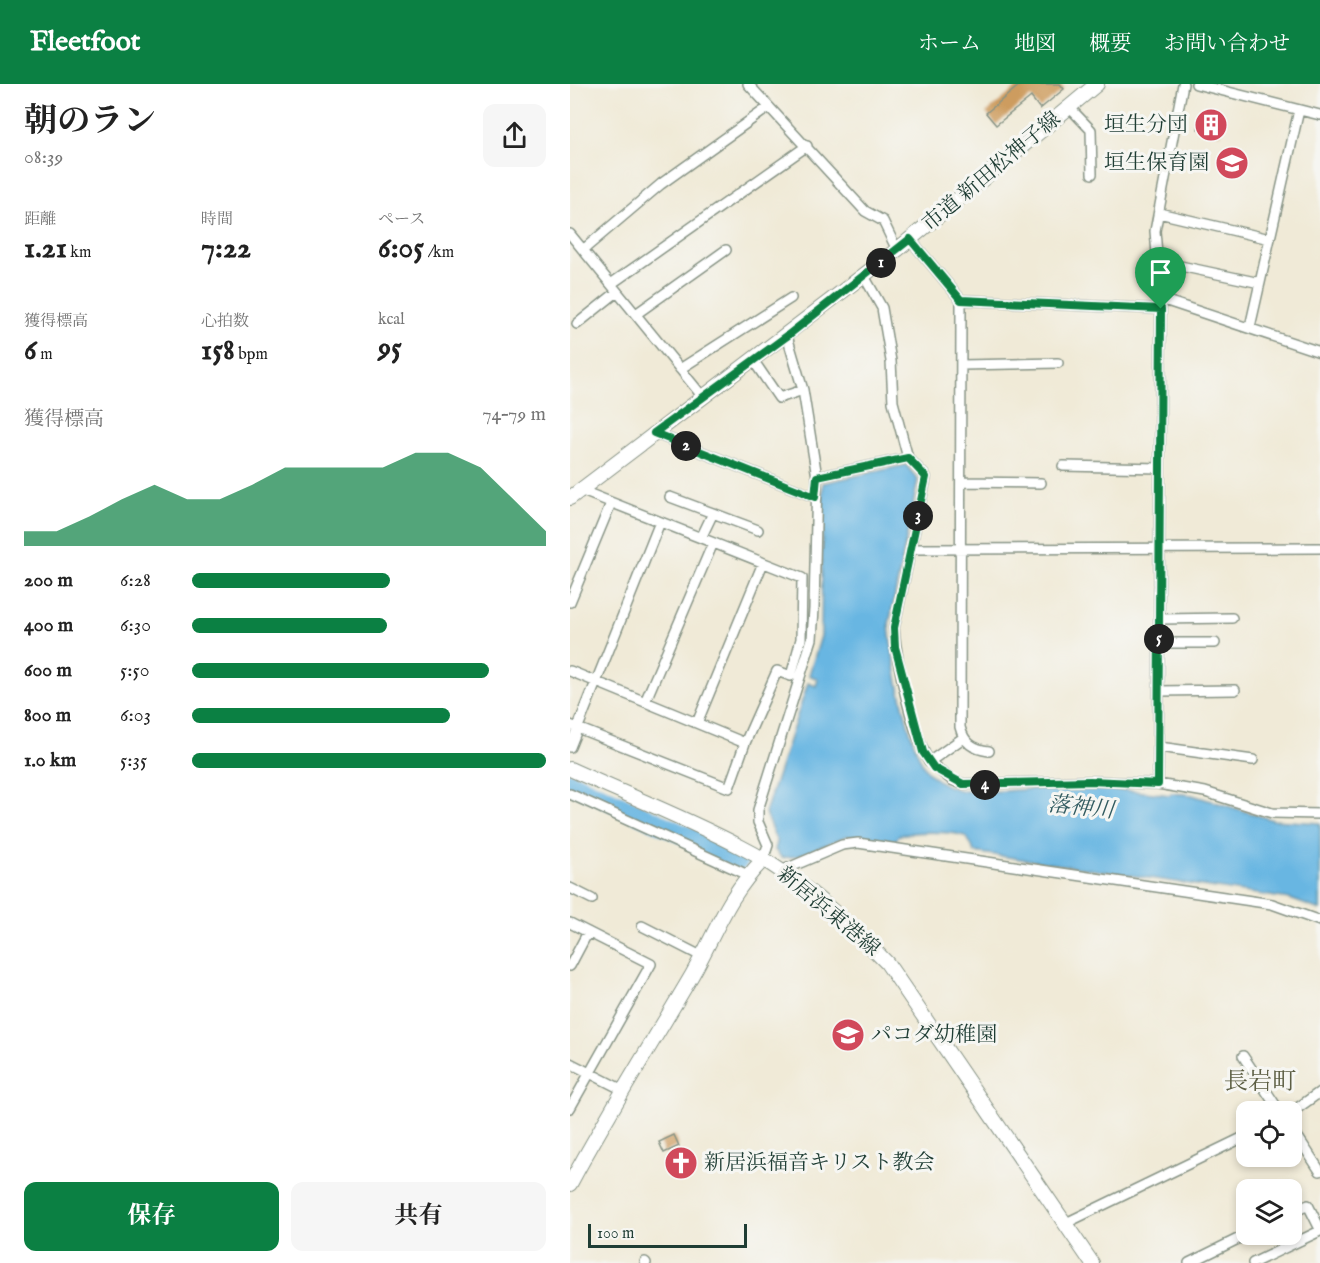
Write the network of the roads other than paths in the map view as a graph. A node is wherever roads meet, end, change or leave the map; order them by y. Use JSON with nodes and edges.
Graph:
{"nodes":[{"id":1,"x":748,"y":84,"type":"edge"},
{"id":2,"x":1097,"y":84,"type":"edge"},
{"id":3,"x":1183,"y":84,"type":"edge"},
{"id":4,"x":1196,"y":84,"type":"edge"},
{"id":5,"x":769,"y":107,"type":"junction"},
{"id":6,"x":1069,"y":107,"type":"junction"},
{"id":7,"x":1299,"y":110,"type":"junction"},
{"id":8,"x":1320,"y":115,"type":"edge"},
{"id":9,"x":807,"y":146,"type":"junction"},
{"id":10,"x":1092,"y":174,"type":"dead end"},
{"id":11,"x":1159,"y":213,"type":"junction"},
{"id":12,"x":910,"y":239,"type":"junction"},
{"id":13,"x":1270,"y":239,"type":"junction"},
{"id":14,"x":572,"y":240,"type":"edge"},
{"id":15,"x":583,"y":250,"type":"junction"},
{"id":16,"x":726,"y":250,"type":"dead end"},
{"id":17,"x":897,"y":250,"type":"junction"},
{"id":18,"x":1157,"y":261,"type":"junction"},
{"id":19,"x":864,"y":276,"type":"junction"},
{"id":20,"x":1260,"y":283,"type":"junction"},
{"id":21,"x":614,"y":288,"type":"junction"},
{"id":22,"x":791,"y":298,"type":"dead end"},
{"id":23,"x":961,"y":300,"type":"junction"},
{"id":24,"x":1161,"y":304,"type":"junction"},
{"id":25,"x":636,"y":314,"type":"junction"},
{"id":26,"x":577,"y":324,"type":"dead end"},
{"id":27,"x":1250,"y":327,"type":"junction"},
{"id":28,"x":787,"y":336,"type":"junction"},
{"id":29,"x":1320,"y":352,"type":"edge"},
{"id":30,"x":753,"y":360,"type":"junction"},
{"id":31,"x":1058,"y":363,"type":"dead end"},
{"id":32,"x":962,"y":365,"type":"junction"},
{"id":33,"x":680,"y":369,"type":"junction"},
{"id":34,"x":803,"y":390,"type":"junction"},
{"id":35,"x":703,"y":397,"type":"junction"},
{"id":36,"x":654,"y":433,"type":"junction"},
{"id":37,"x":908,"y":458,"type":"junction"},
{"id":38,"x":1063,"y":466,"type":"dead end"},
{"id":39,"x":1160,"y":468,"type":"junction"},
{"id":40,"x":817,"y":477,"type":"junction"},
{"id":41,"x":962,"y":482,"type":"junction"},
{"id":42,"x":1041,"y":483,"type":"dead end"},
{"id":43,"x":575,"y":494,"type":"edge"},
{"id":44,"x":670,"y":497,"type":"dead end"},
{"id":45,"x":815,"y":497,"type":"junction"},
{"id":46,"x":611,"y":503,"type":"junction"},
{"id":47,"x":713,"y":513,"type":"junction"},
{"id":48,"x":660,"y":522,"type":"junction"},
{"id":49,"x":758,"y":530,"type":"dead end"},
{"id":50,"x":701,"y":538,"type":"junction"},
{"id":51,"x":714,"y":543,"type":"junction"},
{"id":52,"x":962,"y":547,"type":"junction"},
{"id":53,"x":1159,"y":548,"type":"junction"},
{"id":54,"x":1320,"y":548,"type":"edge"},
{"id":55,"x":911,"y":549,"type":"junction"},
{"id":56,"x":763,"y":563,"type":"junction"},
{"id":57,"x":570,"y":602,"type":"edge"},
{"id":58,"x":1232,"y":618,"type":"dead end"},
{"id":59,"x":1159,"y":619,"type":"junction"},
{"id":60,"x":1159,"y":643,"type":"junction"},
{"id":61,"x":1215,"y":643,"type":"dead end"},
{"id":62,"x":570,"y":670,"type":"edge"},
{"id":63,"x":596,"y":681,"type":"junction"},
{"id":64,"x":1235,"y":690,"type":"dead end"},
{"id":65,"x":1159,"y":691,"type":"junction"},
{"id":66,"x":645,"y":702,"type":"junction"},
{"id":67,"x":697,"y":723,"type":"junction"},
{"id":68,"x":574,"y":726,"type":"edge"},
{"id":69,"x":963,"y":738,"type":"junction"},
{"id":70,"x":745,"y":743,"type":"junction"},
{"id":71,"x":570,"y":747,"type":"edge"},
{"id":72,"x":1159,"y":747,"type":"junction"},
{"id":73,"x":989,"y":751,"type":"dead end"},
{"id":74,"x":1253,"y":760,"type":"dead end"},
{"id":75,"x":929,"y":762,"type":"junction"},
{"id":76,"x":570,"y":769,"type":"edge"},
{"id":77,"x":1158,"y":784,"type":"junction"},
{"id":78,"x":570,"y":794,"type":"edge"},
{"id":79,"x":1320,"y":814,"type":"edge"},
{"id":80,"x":763,"y":860,"type":"junction"},
{"id":81,"x":781,"y":871,"type":"junction"},
{"id":82,"x":748,"y":875,"type":"junction"},
{"id":83,"x":570,"y":888,"type":"edge"},
{"id":84,"x":592,"y":899,"type":"dead end"},
{"id":85,"x":1320,"y":921,"type":"edge"},
{"id":86,"x":570,"y":923,"type":"edge"},
{"id":87,"x":642,"y":926,"type":"dead end"},
{"id":88,"x":588,"y":932,"type":"junction"},
{"id":89,"x":701,"y":956,"type":"junction"},
{"id":90,"x":570,"y":966,"type":"edge"},
{"id":91,"x":1243,"y":1056,"type":"dead end"},
{"id":92,"x":570,"y":1064,"type":"edge"},
{"id":93,"x":590,"y":1073,"type":"junction"},
{"id":94,"x":623,"y":1090,"type":"junction"},
{"id":95,"x":1320,"y":1092,"type":"edge"},
{"id":96,"x":1273,"y":1101,"type":"edge"},
{"id":97,"x":1302,"y":1105,"type":"edge"},
{"id":98,"x":570,"y":1108,"type":"edge"},
{"id":99,"x":1236,"y":1141,"type":"edge"},
{"id":100,"x":1302,"y":1143,"type":"edge"},
{"id":101,"x":1320,"y":1171,"type":"edge"},
{"id":102,"x":571,"y":1179,"type":"edge"},
{"id":103,"x":1302,"y":1208,"type":"edge"},
{"id":104,"x":1065,"y":1224,"type":"junction"},
{"id":105,"x":1320,"y":1230,"type":"edge"},
{"id":106,"x":1236,"y":1240,"type":"edge"},
{"id":107,"x":1092,"y":1263,"type":"edge"},
{"id":108,"x":1189,"y":1263,"type":"edge"},
{"id":109,"x":1252,"y":1263,"type":"edge"}],
"edges":[{"from":1,"to":5,"type":"street"},
{"from":2,"to":6,"type":"street","name":"市道 新田松神子線"},
{"from":3,"to":11,"type":"street"},
{"from":4,"to":7,"type":"street"},
{"from":5,"to":9,"type":"street"},
{"from":5,"to":15,"type":"street"},
{"from":6,"to":10,"type":"street"},
{"from":6,"to":12,"type":"street","name":"市道 新田松神子線"},
{"from":7,"to":8,"type":"street"},
{"from":7,"to":13,"type":"street"},
{"from":9,"to":17,"type":"street"},
{"from":9,"to":21,"type":"street"},
{"from":11,"to":13,"type":"street"},
{"from":11,"to":18,"type":"street"},
{"from":12,"to":17,"type":"street","name":"市道 新田松神子線"},
{"from":12,"to":23,"type":"street"},
{"from":13,"to":20,"type":"street"},
{"from":14,"to":15,"type":"street"},
{"from":15,"to":21,"type":"street"},
{"from":16,"to":25,"type":"street"},
{"from":17,"to":19,"type":"street","name":"市道 新田松神子線"},
{"from":18,"to":20,"type":"street"},
{"from":18,"to":24,"type":"street"},
{"from":19,"to":28,"type":"street","name":"市道 新田松神子線"},
{"from":19,"to":37,"type":"street"},
{"from":20,"to":27,"type":"street"},
{"from":21,"to":25,"type":"street"},
{"from":21,"to":26,"type":"street"},
{"from":22,"to":33,"type":"street"},
{"from":23,"to":24,"type":"street"},
{"from":23,"to":32,"type":"street"},
{"from":24,"to":27,"type":"street"},
{"from":24,"to":39,"type":"street"},
{"from":25,"to":33,"type":"street"},
{"from":27,"to":29,"type":"street"},
{"from":28,"to":30,"type":"street","name":"市道 新田松神子線"},
{"from":28,"to":34,"type":"street"},
{"from":30,"to":34,"type":"street"},
{"from":30,"to":35,"type":"street","name":"市道 新田松神子線"},
{"from":31,"to":32,"type":"street"},
{"from":32,"to":41,"type":"street"},
{"from":33,"to":35,"type":"street"},
{"from":34,"to":40,"type":"street"},
{"from":35,"to":36,"type":"street","name":"市道 新田松神子線"},
{"from":36,"to":43,"type":"street","name":"市道 新田松神子線"},
{"from":36,"to":45,"type":"street"},
{"from":37,"to":40,"type":"street"},
{"from":37,"to":55,"type":"street"},
{"from":38,"to":39,"type":"street"},
{"from":39,"to":53,"type":"street"},
{"from":40,"to":45,"type":"street"},
{"from":41,"to":42,"type":"street"},
{"from":41,"to":52,"type":"street"},
{"from":43,"to":46,"type":"street"},
{"from":44,"to":47,"type":"street"},
{"from":45,"to":80,"type":"street"},
{"from":46,"to":48,"type":"street"},
{"from":46,"to":57,"type":"street"},
{"from":47,"to":49,"type":"street"},
{"from":47,"to":50,"type":"street"},
{"from":48,"to":50,"type":"street"},
{"from":48,"to":63,"type":"street"},
{"from":50,"to":51,"type":"street"},
{"from":51,"to":56,"type":"street"},
{"from":51,"to":66,"type":"street"},
{"from":52,"to":53,"type":"street"},
{"from":52,"to":55,"type":"street"},
{"from":52,"to":69,"type":"street"},
{"from":53,"to":54,"type":"street"},
{"from":53,"to":59,"type":"street"},
{"from":55,"to":75,"type":"street"},
{"from":56,"to":67,"type":"street"},
{"from":56,"to":70,"type":"street"},
{"from":58,"to":59,"type":"street"},
{"from":59,"to":60,"type":"street"},
{"from":60,"to":61,"type":"street"},
{"from":60,"to":65,"type":"street"},
{"from":62,"to":63,"type":"street"},
{"from":63,"to":66,"type":"street"},
{"from":63,"to":68,"type":"street"},
{"from":64,"to":65,"type":"street"},
{"from":65,"to":72,"type":"street"},
{"from":66,"to":67,"type":"street"},
{"from":67,"to":70,"type":"street"},
{"from":68,"to":70,"type":"street"},
{"from":68,"to":71,"type":"street"},
{"from":69,"to":73,"type":"street"},
{"from":69,"to":75,"type":"street"},
{"from":72,"to":74,"type":"street"},
{"from":72,"to":77,"type":"street"},
{"from":75,"to":77,"type":"street"},
{"from":76,"to":80,"type":"street","name":"新居浜東港線"},
{"from":77,"to":79,"type":"street"},
{"from":78,"to":82,"type":"street"},
{"from":80,"to":81,"type":"street","name":"新居浜東港線"},
{"from":80,"to":82,"type":"street"},
{"from":81,"to":85,"type":"street"},
{"from":81,"to":104,"type":"street","name":"新居浜東港線"},
{"from":82,"to":89,"type":"street"},
{"from":83,"to":84,"type":"street"},
{"from":86,"to":88,"type":"street"},
{"from":87,"to":89,"type":"street"},
{"from":88,"to":90,"type":"street"},
{"from":88,"to":93,"type":"street"},
{"from":89,"to":94,"type":"street"},
{"from":91,"to":96,"type":"street"},
{"from":92,"to":93,"type":"street"},
{"from":93,"to":94,"type":"street"},
{"from":93,"to":98,"type":"street"},
{"from":94,"to":102,"type":"street"},
{"from":95,"to":97,"type":"street"},
{"from":99,"to":104,"type":"street"},
{"from":100,"to":101,"type":"street"},
{"from":103,"to":105,"type":"street"},
{"from":104,"to":107,"type":"street","name":"新居浜東港線"},
{"from":105,"to":109,"type":"street"},
{"from":106,"to":108,"type":"street"}]}
